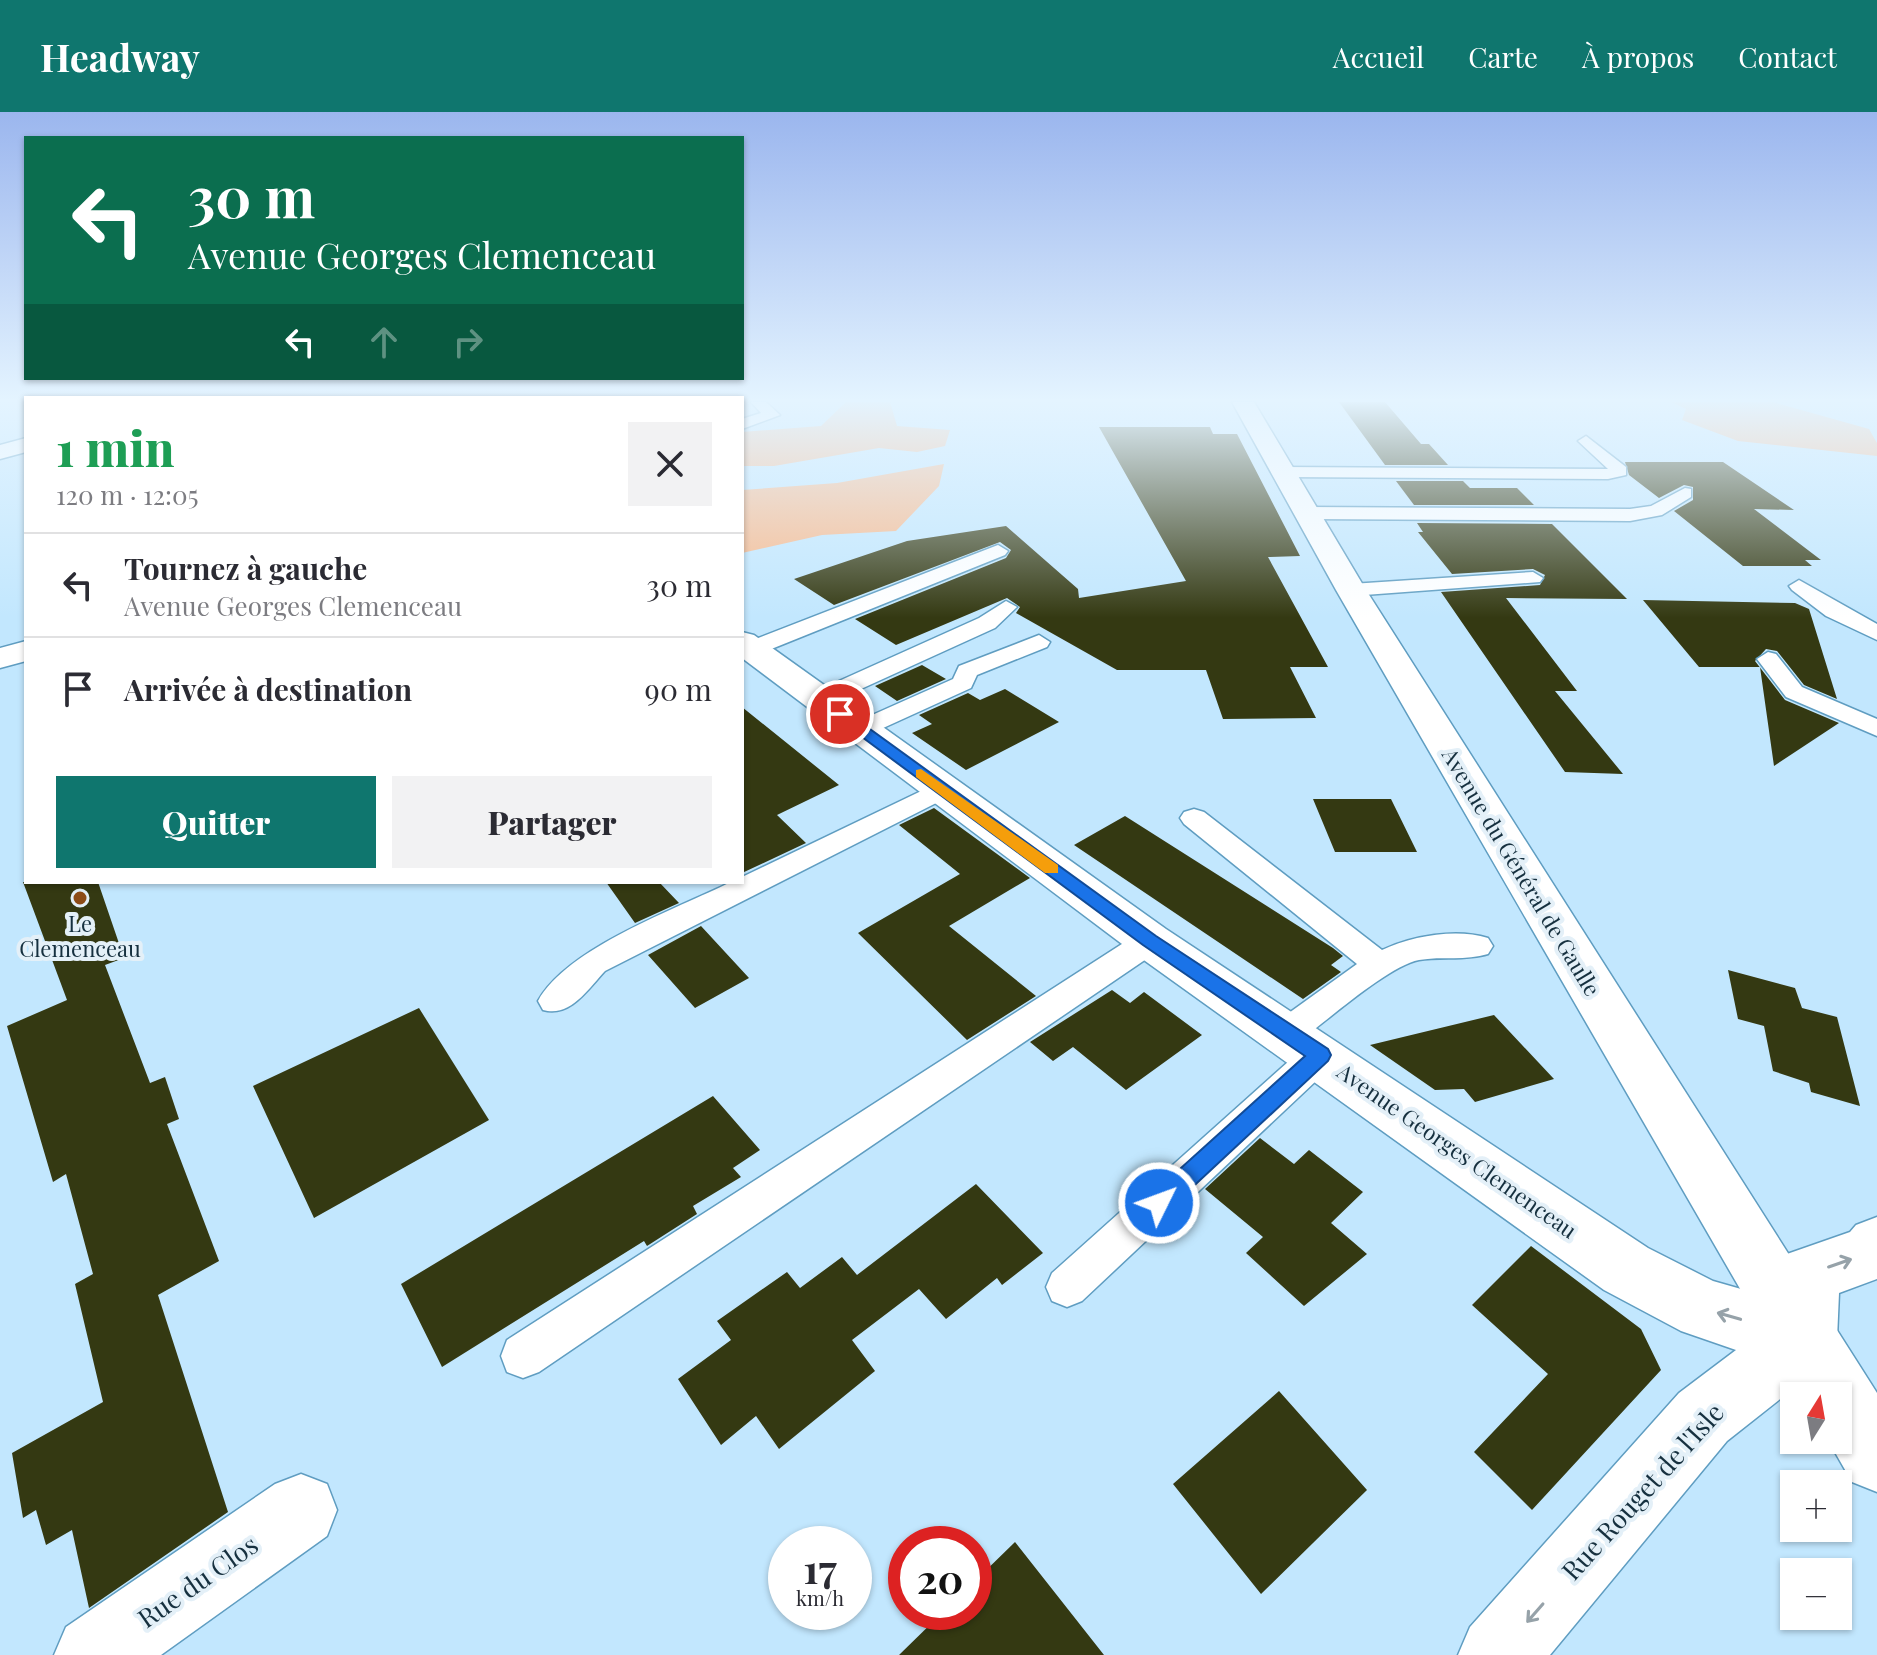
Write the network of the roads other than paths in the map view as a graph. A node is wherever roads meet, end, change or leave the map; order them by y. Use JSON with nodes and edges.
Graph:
{"nodes":[{"id":1,"x":1284,"y":474,"type":"edge"},
{"id":2,"x":1685,"y":493,"type":"dead end"},
{"id":3,"x":1306,"y":513,"type":"junction"},
{"id":4,"x":998,"y":551,"type":"dead end"},
{"id":5,"x":1533,"y":578,"type":"dead end"},
{"id":6,"x":1799,"y":586,"type":"dead end"},
{"id":7,"x":1351,"y":590,"type":"junction"},
{"id":8,"x":1006,"y":607,"type":"dead end"},
{"id":9,"x":1877,"y":633,"type":"edge"},
{"id":10,"x":1039,"y":642,"type":"dead end"},
{"id":11,"x":747,"y":646,"type":"edge"},
{"id":12,"x":24,"y":652,"type":"edge"},
{"id":13,"x":0,"y":658,"type":"edge"},
{"id":14,"x":1768,"y":659,"type":"dead end"},
{"id":15,"x":819,"y":699,"type":"junction"},
{"id":16,"x":1877,"y":728,"type":"edge"},
{"id":17,"x":861,"y":729,"type":"junction"},
{"id":18,"x":942,"y":789,"type":"junction"},
{"id":19,"x":1194,"y":818,"type":"dead end"},
{"id":20,"x":1150,"y":941,"type":"junction"},
{"id":21,"x":1477,"y":946,"type":"dead end"},
{"id":22,"x":1379,"y":965,"type":"junction"},
{"id":23,"x":555,"y":1001,"type":"dead end"},
{"id":24,"x":1304,"y":1044,"type":"junction"},
{"id":25,"x":1877,"y":1245,"type":"edge"},
{"id":26,"x":1067,"y":1287,"type":"dead end"},
{"id":27,"x":1804,"y":1339,"type":"junction"},
{"id":28,"x":523,"y":1356,"type":"dead end"},
{"id":29,"x":1877,"y":1457,"type":"edge"},
{"id":30,"x":301,"y":1510,"type":"dead end"},
{"id":31,"x":94,"y":1655,"type":"edge"},
{"id":32,"x":1498,"y":1655,"type":"edge"}],
"edges":[{"from":1,"to":3,"type":"street","name":"Avenue du Général de Gaulle"},
{"from":2,"to":3,"type":"lane"},
{"from":3,"to":7,"type":"street","name":"Avenue du Général de Gaulle"},
{"from":4,"to":11,"type":"lane"},
{"from":5,"to":7,"type":"lane"},
{"from":6,"to":9,"type":"lane"},
{"from":7,"to":27,"type":"street","name":"Avenue du Général de Gaulle"},
{"from":8,"to":15,"type":"lane"},
{"from":10,"to":17,"type":"lane"},
{"from":11,"to":15,"type":"street","name":"Avenue Georges Clemenceau"},
{"from":12,"to":13,"type":"street"},
{"from":14,"to":16,"type":"lane"},
{"from":15,"to":17,"type":"street","name":"Avenue Georges Clemenceau"},
{"from":17,"to":18,"type":"street","name":"Avenue Georges Clemenceau"},
{"from":18,"to":20,"type":"street","name":"Avenue Georges Clemenceau"},
{"from":18,"to":23,"type":"lane"},
{"from":19,"to":22,"type":"lane"},
{"from":20,"to":24,"type":"street","name":"Avenue Georges Clemenceau"},
{"from":20,"to":28,"type":"lane"},
{"from":21,"to":22,"type":"lane"},
{"from":22,"to":24,"type":"lane"},
{"from":24,"to":26,"type":"lane"},
{"from":27,"to":24,"type":"street","name":"Avenue Georges Clemenceau","one_way":true},
{"from":27,"to":25,"type":"street","one_way":true},
{"from":27,"to":29,"type":"street","name":"Avenue du Général de Gaulle"},
{"from":27,"to":32,"type":"street","name":"Rue Rouget de l'Isle","one_way":true},
{"from":30,"to":31,"type":"street","name":"Rue du Clos"}]}
